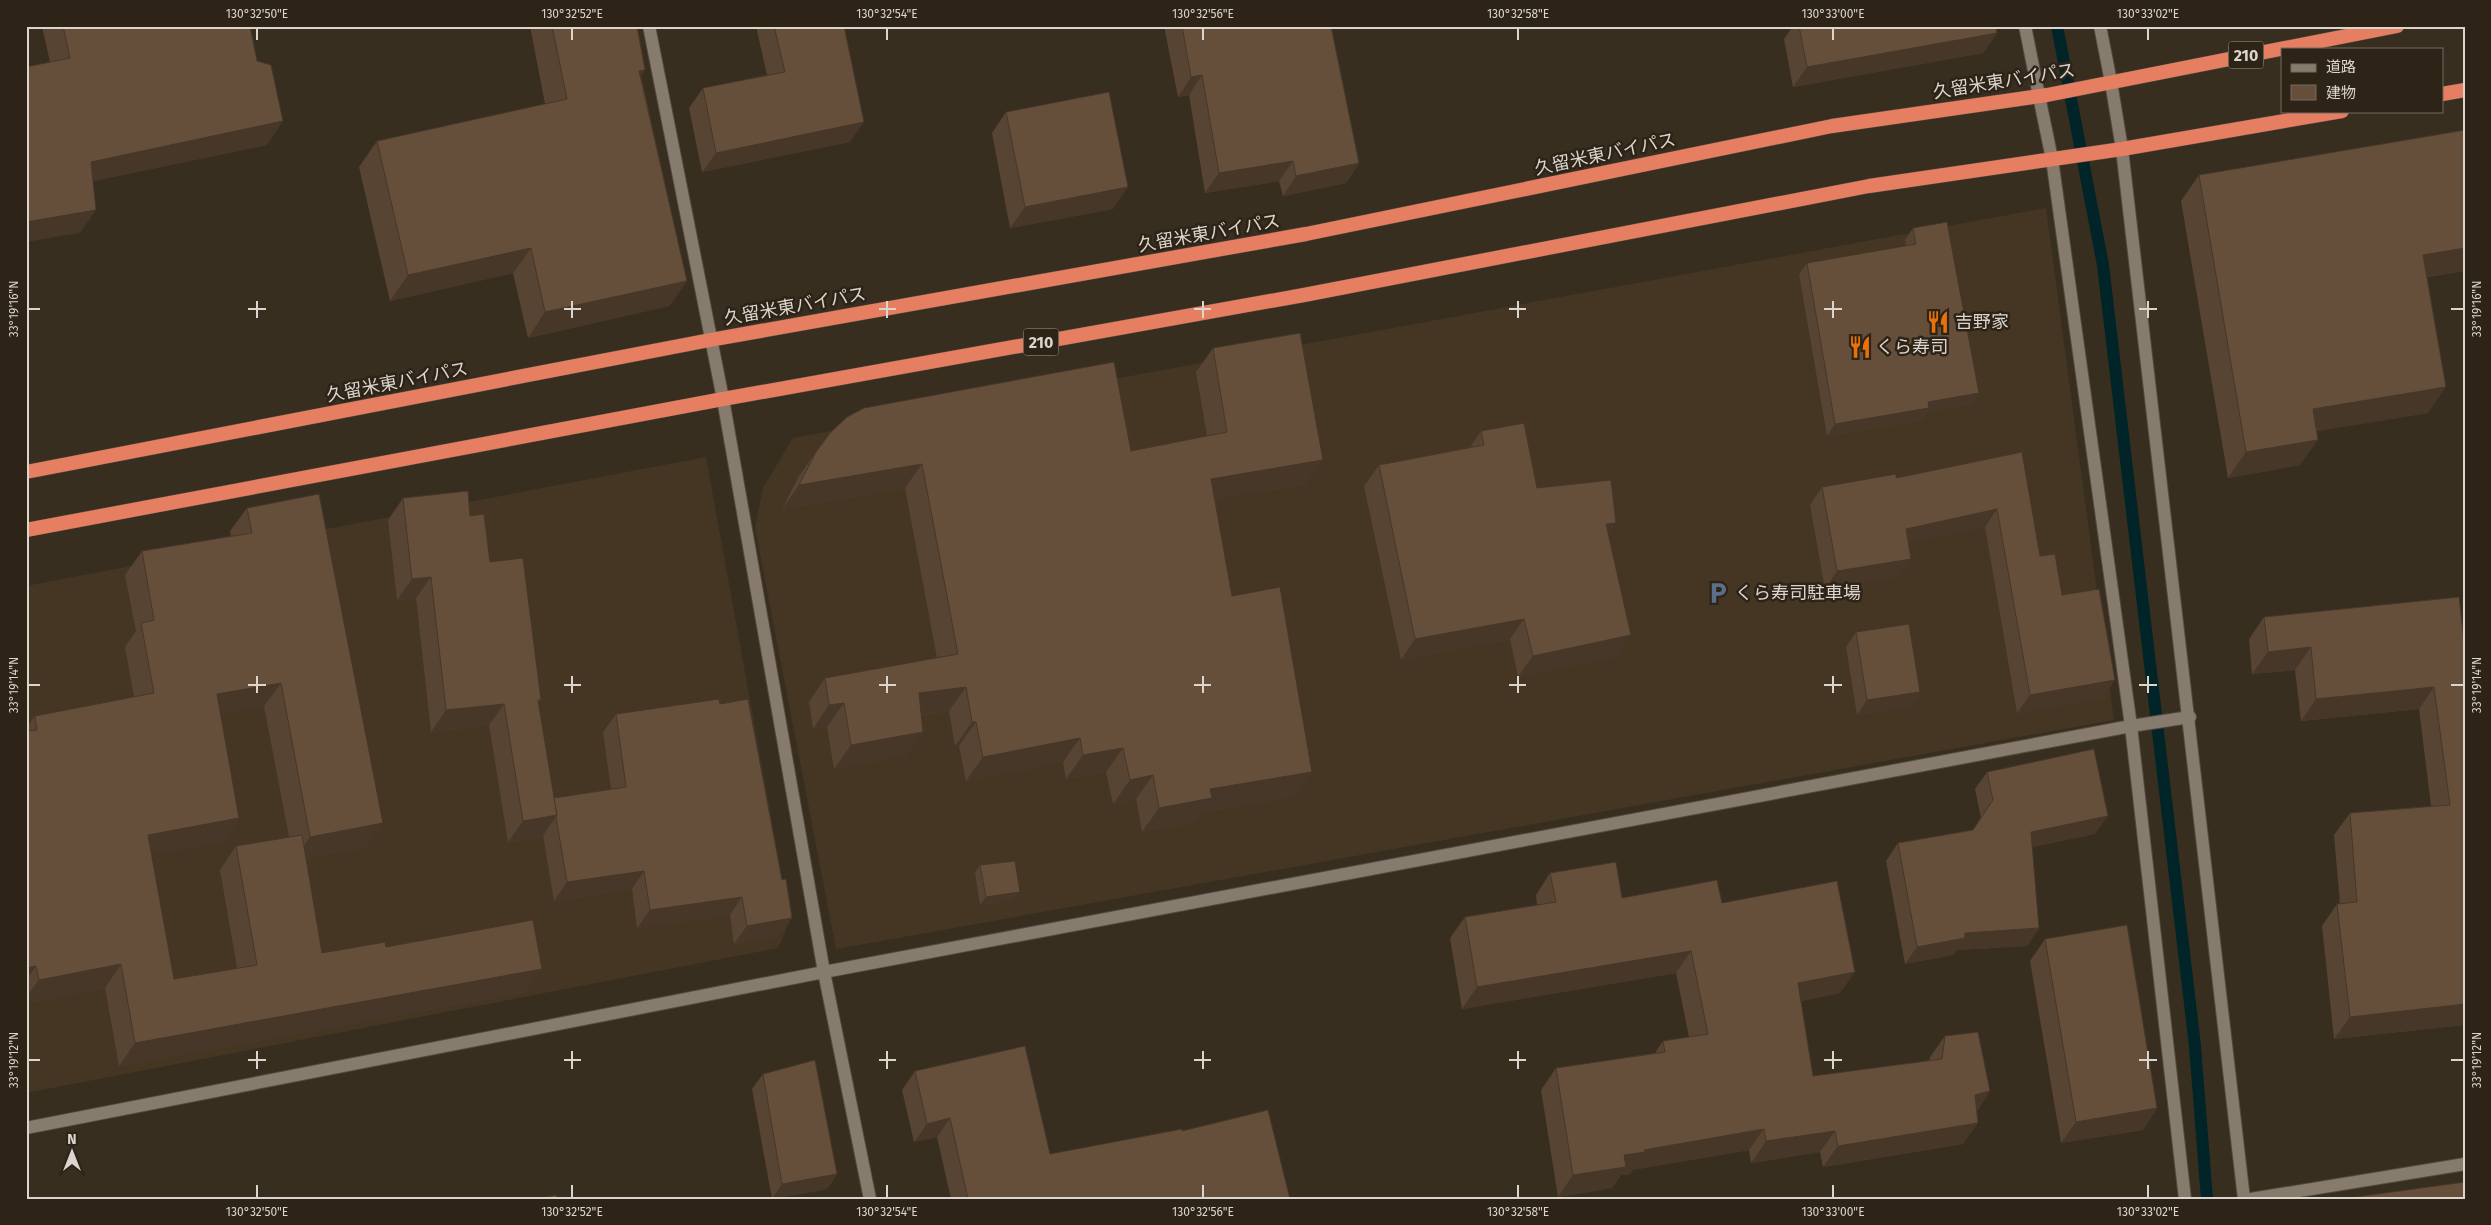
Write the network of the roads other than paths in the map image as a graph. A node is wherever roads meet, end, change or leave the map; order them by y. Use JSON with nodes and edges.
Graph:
{"nodes":[{"id":1,"x":649,"y":26,"type":"edge"},
{"id":2,"x":2025,"y":26,"type":"edge"},
{"id":3,"x":2100,"y":26,"type":"edge"},
{"id":4,"x":2397,"y":26,"type":"edge"},
{"id":5,"x":2285,"y":48,"type":"edge"},
{"id":6,"x":2281,"y":49,"type":"edge"},
{"id":7,"x":2111,"y":82,"type":"junction"},
{"id":8,"x":2465,"y":90,"type":"edge"},
{"id":9,"x":2444,"y":94,"type":"edge"},
{"id":10,"x":2043,"y":95,"type":"junction"},
{"id":11,"x":2336,"y":112,"type":"edge"},
{"id":12,"x":2116,"y":150,"type":"junction"},
{"id":13,"x":2054,"y":158,"type":"junction"},
{"id":14,"x":710,"y":340,"type":"junction"},
{"id":15,"x":723,"y":399,"type":"junction"},
{"id":16,"x":26,"y":472,"type":"edge"},
{"id":17,"x":26,"y":530,"type":"edge"},
{"id":18,"x":2190,"y":717,"type":"junction"},
{"id":19,"x":2131,"y":726,"type":"junction"},
{"id":20,"x":824,"y":972,"type":"junction"},
{"id":21,"x":26,"y":1128,"type":"edge"},
{"id":22,"x":2465,"y":1164,"type":"edge"},
{"id":23,"x":870,"y":1199,"type":"edge"},
{"id":24,"x":2185,"y":1199,"type":"edge"},
{"id":25,"x":2244,"y":1199,"type":"edge"},
{"id":26,"x":2251,"y":1199,"type":"edge"}],
"edges":[{"from":1,"to":14,"type":"street"},
{"from":2,"to":10,"type":"street"},
{"from":3,"to":7,"type":"street"},
{"from":4,"to":5,"type":"highway","name":"久留米東バイパス","number":"210"},
{"from":6,"to":7,"type":"highway","name":"久留米東バイパス","number":"210"},
{"from":7,"to":10,"type":"highway","name":"久留米東バイパス","number":"210"},
{"from":7,"to":12,"type":"street"},
{"from":8,"to":9,"type":"highway"},
{"from":10,"to":13,"type":"street"},
{"from":10,"to":14,"type":"highway","name":"久留米東バイパス","number":"210"},
{"from":11,"to":12,"type":"highway","number":"210"},
{"from":12,"to":13,"type":"highway","number":"210"},
{"from":12,"to":18,"type":"street"},
{"from":13,"to":15,"type":"highway","number":"210"},
{"from":13,"to":19,"type":"street"},
{"from":14,"to":15,"type":"street"},
{"from":14,"to":16,"type":"highway","name":"久留米東バイパス","number":"210"},
{"from":15,"to":17,"type":"highway","number":"210"},
{"from":15,"to":20,"type":"street"},
{"from":18,"to":19,"type":"street"},
{"from":18,"to":25,"type":"street"},
{"from":19,"to":20,"type":"street"},
{"from":19,"to":24,"type":"street"},
{"from":20,"to":21,"type":"street"},
{"from":20,"to":23,"type":"street"},
{"from":22,"to":26,"type":"street"}]}
